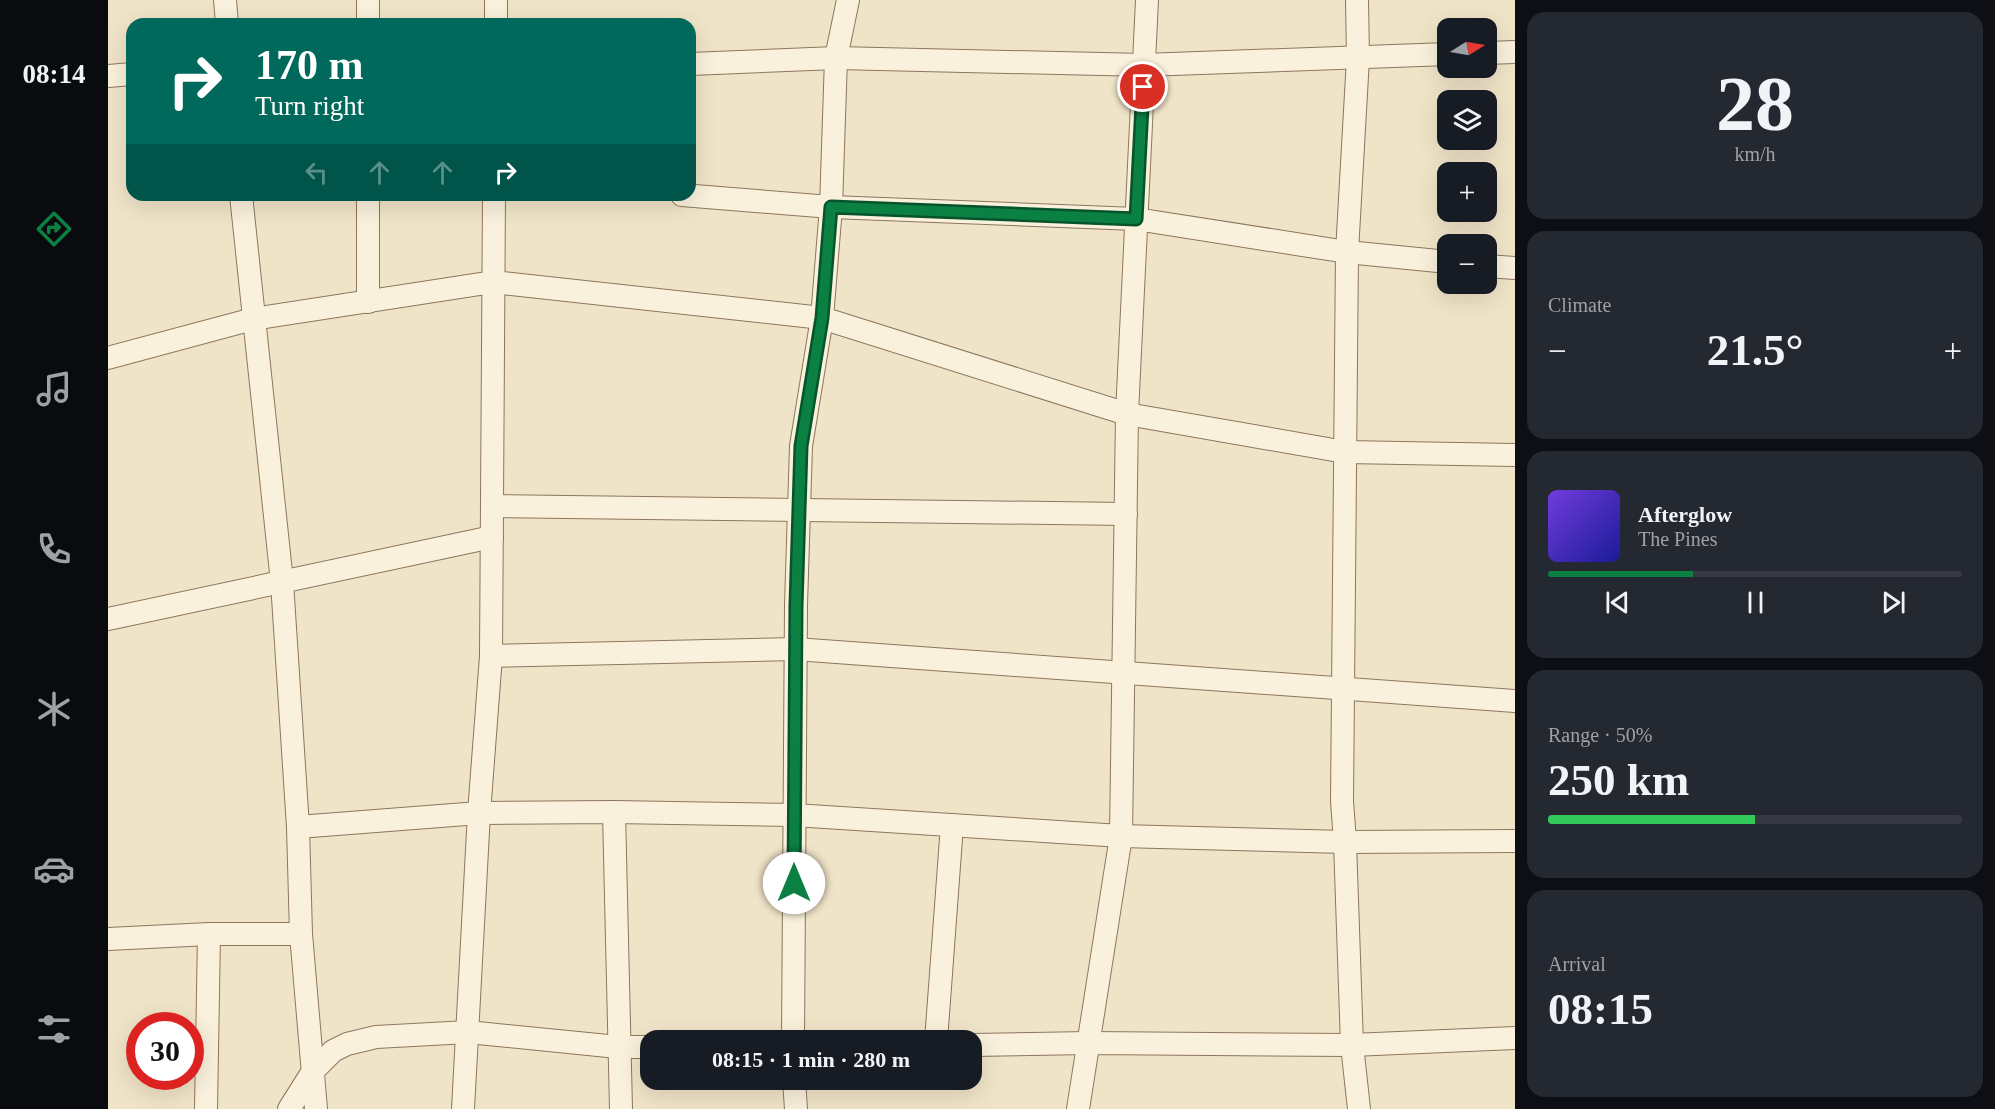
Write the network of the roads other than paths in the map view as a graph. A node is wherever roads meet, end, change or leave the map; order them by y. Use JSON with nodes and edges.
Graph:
{"nodes":[{"id":1,"x":225,"y":0,"type":"edge"},
{"id":2,"x":368,"y":0,"type":"edge"},
{"id":3,"x":496,"y":0,"type":"edge"},
{"id":4,"x":848,"y":0,"type":"edge"},
{"id":5,"x":1147,"y":0,"type":"edge"},
{"id":6,"x":1357,"y":0,"type":"edge"},
{"id":7,"x":226,"y":18,"type":"edge"},
{"id":8,"x":368,"y":18,"type":"edge"},
{"id":9,"x":496,"y":18,"type":"edge"},
{"id":10,"x":1497,"y":53,"type":"edge"},
{"id":11,"x":1515,"y":53,"type":"edge"},
{"id":12,"x":1437,"y":54,"type":"edge"},
{"id":13,"x":836,"y":58,"type":"junction"},
{"id":14,"x":1358,"y":58,"type":"junction"},
{"id":15,"x":696,"y":64,"type":"edge"},
{"id":16,"x":1144,"y":65,"type":"junction"},
{"id":17,"x":126,"y":74,"type":"edge"},
{"id":18,"x":108,"y":76,"type":"edge"},
{"id":19,"x":696,"y":196,"type":"edge"},
{"id":20,"x":242,"y":201,"type":"edge"},
{"id":21,"x":368,"y":201,"type":"edge"},
{"id":22,"x":494,"y":201,"type":"edge"},
{"id":23,"x":831,"y":207,"type":"junction"},
{"id":24,"x":1136,"y":219,"type":"junction"},
{"id":25,"x":1347,"y":252,"type":"junction"},
{"id":26,"x":1437,"y":261,"type":"edge"},
{"id":27,"x":1497,"y":267,"type":"edge"},
{"id":28,"x":1515,"y":268,"type":"edge"},
{"id":29,"x":493,"y":282,"type":"junction"},
{"id":30,"x":368,"y":302,"type":"junction"},
{"id":31,"x":822,"y":318,"type":"junction"},
{"id":32,"x":253,"y":319,"type":"junction"},
{"id":33,"x":108,"y":358,"type":"edge"},
{"id":34,"x":1128,"y":414,"type":"junction"},
{"id":35,"x":1345,"y":452,"type":"junction"},
{"id":36,"x":1515,"y":455,"type":"edge"},
{"id":37,"x":492,"y":506,"type":"junction"},
{"id":38,"x":799,"y":510,"type":"junction"},
{"id":39,"x":1126,"y":514,"type":"junction"},
{"id":40,"x":492,"y":537,"type":"junction"},
{"id":41,"x":282,"y":582,"type":"junction"},
{"id":42,"x":108,"y":619,"type":"edge"},
{"id":43,"x":795,"y":649,"type":"junction"},
{"id":44,"x":491,"y":656,"type":"junction"},
{"id":45,"x":1124,"y":672,"type":"junction"},
{"id":46,"x":1343,"y":687,"type":"junction"},
{"id":47,"x":1515,"y":701,"type":"edge"},
{"id":48,"x":614,"y":812,"type":"junction"},
{"id":49,"x":479,"y":813,"type":"junction"},
{"id":50,"x":794,"y":815,"type":"junction"},
{"id":51,"x":952,"y":825,"type":"junction"},
{"id":52,"x":298,"y":827,"type":"junction"},
{"id":53,"x":1121,"y":836,"type":"junction"},
{"id":54,"x":1515,"y":841,"type":"edge"},
{"id":55,"x":1345,"y":842,"type":"junction"},
{"id":56,"x":301,"y":933,"type":"junction"},
{"id":57,"x":209,"y":934,"type":"junction"},
{"id":58,"x":108,"y":939,"type":"edge"},
{"id":59,"x":793,"y":1030,"type":"edge"},
{"id":60,"x":937,"y":1030,"type":"edge"},
{"id":61,"x":468,"y":1032,"type":"junction"},
{"id":62,"x":1515,"y":1038,"type":"edge"},
{"id":63,"x":1089,"y":1042,"type":"junction"},
{"id":64,"x":982,"y":1045,"type":"edge"},
{"id":65,"x":1352,"y":1045,"type":"junction"},
{"id":66,"x":618,"y":1047,"type":"junction"},
{"id":67,"x":640,"y":1047,"type":"edge"},
{"id":68,"x":313,"y":1071,"type":"junction"},
{"id":69,"x":794,"y":1090,"type":"edge"},
{"id":70,"x":206,"y":1109,"type":"edge"},
{"id":71,"x":290,"y":1109,"type":"edge"},
{"id":72,"x":316,"y":1109,"type":"edge"},
{"id":73,"x":463,"y":1109,"type":"edge"},
{"id":74,"x":621,"y":1109,"type":"edge"},
{"id":75,"x":795,"y":1109,"type":"edge"},
{"id":76,"x":1078,"y":1109,"type":"edge"},
{"id":77,"x":1359,"y":1109,"type":"edge"}],
"edges":[{"from":1,"to":7,"type":"street"},
{"from":2,"to":8,"type":"street"},
{"from":3,"to":9,"type":"street"},
{"from":4,"to":13,"type":"street"},
{"from":5,"to":16,"type":"street"},
{"from":6,"to":14,"type":"street"},
{"from":10,"to":11,"type":"street"},
{"from":12,"to":14,"type":"street"},
{"from":13,"to":15,"type":"street"},
{"from":13,"to":16,"type":"street"},
{"from":13,"to":23,"type":"street"},
{"from":14,"to":16,"type":"street"},
{"from":14,"to":25,"type":"street"},
{"from":16,"to":24,"type":"street"},
{"from":17,"to":18,"type":"street"},
{"from":19,"to":23,"type":"street"},
{"from":20,"to":32,"type":"street"},
{"from":21,"to":30,"type":"street"},
{"from":22,"to":29,"type":"street"},
{"from":23,"to":24,"type":"street"},
{"from":23,"to":31,"type":"street"},
{"from":24,"to":25,"type":"street"},
{"from":24,"to":34,"type":"street"},
{"from":25,"to":26,"type":"street"},
{"from":25,"to":35,"type":"street"},
{"from":27,"to":28,"type":"street"},
{"from":29,"to":30,"type":"street"},
{"from":29,"to":31,"type":"street"},
{"from":29,"to":37,"type":"street"},
{"from":30,"to":32,"type":"street"},
{"from":31,"to":34,"type":"street"},
{"from":31,"to":38,"type":"street"},
{"from":32,"to":33,"type":"street"},
{"from":32,"to":41,"type":"street"},
{"from":34,"to":35,"type":"street"},
{"from":34,"to":39,"type":"street"},
{"from":35,"to":36,"type":"street"},
{"from":35,"to":46,"type":"street"},
{"from":37,"to":38,"type":"street"},
{"from":37,"to":40,"type":"street"},
{"from":38,"to":39,"type":"street"},
{"from":38,"to":43,"type":"street"},
{"from":39,"to":45,"type":"street"},
{"from":40,"to":41,"type":"street"},
{"from":40,"to":44,"type":"street"},
{"from":41,"to":42,"type":"street"},
{"from":41,"to":52,"type":"street"},
{"from":43,"to":44,"type":"street"},
{"from":43,"to":45,"type":"street"},
{"from":43,"to":50,"type":"street"},
{"from":44,"to":49,"type":"street"},
{"from":45,"to":46,"type":"street"},
{"from":45,"to":53,"type":"street"},
{"from":46,"to":47,"type":"street"},
{"from":46,"to":55,"type":"street"},
{"from":48,"to":49,"type":"street"},
{"from":48,"to":50,"type":"street"},
{"from":48,"to":66,"type":"street"},
{"from":49,"to":52,"type":"street"},
{"from":49,"to":61,"type":"street"},
{"from":50,"to":51,"type":"street"},
{"from":50,"to":59,"type":"street"},
{"from":51,"to":53,"type":"street"},
{"from":51,"to":60,"type":"street"},
{"from":52,"to":56,"type":"street"},
{"from":53,"to":55,"type":"street"},
{"from":53,"to":63,"type":"street"},
{"from":54,"to":55,"type":"street"},
{"from":55,"to":65,"type":"street"},
{"from":56,"to":57,"type":"street"},
{"from":56,"to":68,"type":"street"},
{"from":57,"to":58,"type":"street"},
{"from":57,"to":70,"type":"street"},
{"from":61,"to":66,"type":"street"},
{"from":61,"to":68,"type":"street"},
{"from":61,"to":73,"type":"street"},
{"from":62,"to":65,"type":"street"},
{"from":63,"to":64,"type":"street"},
{"from":63,"to":65,"type":"street"},
{"from":63,"to":76,"type":"street"},
{"from":65,"to":77,"type":"street"},
{"from":66,"to":67,"type":"street"},
{"from":66,"to":74,"type":"street"},
{"from":68,"to":71,"type":"street"},
{"from":68,"to":72,"type":"street"},
{"from":69,"to":75,"type":"street"}]}
